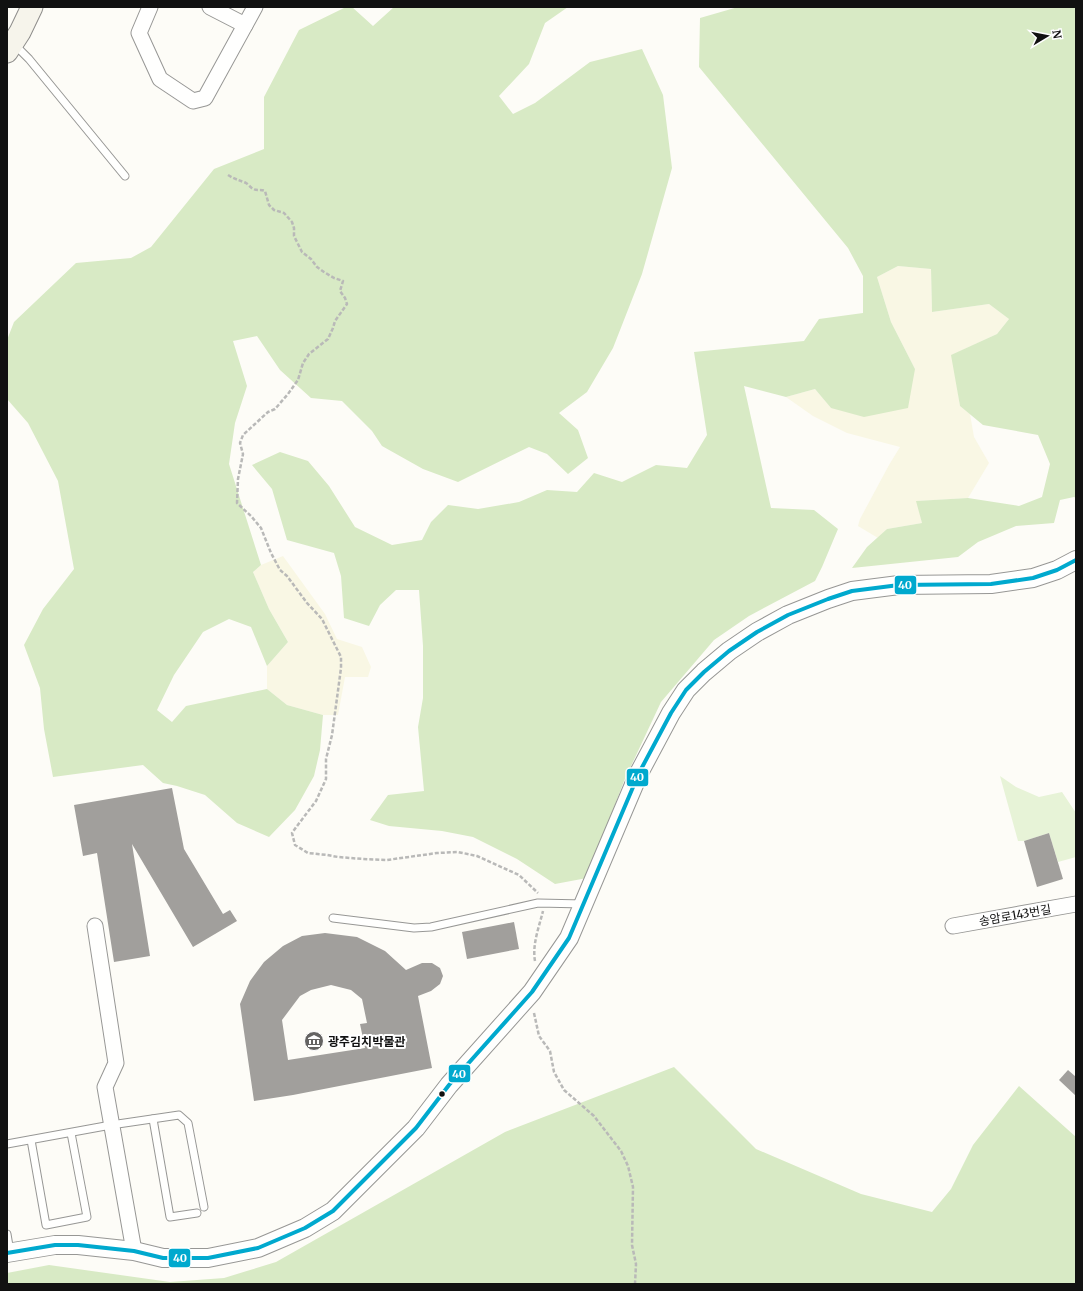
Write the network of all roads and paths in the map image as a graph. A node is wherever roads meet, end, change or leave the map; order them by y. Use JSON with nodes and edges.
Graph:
{"nodes":[{"id":1,"x":32,"y":7,"type":"edge"},
{"id":2,"x":150,"y":7,"type":"edge"},
{"id":3,"x":210,"y":7,"type":"edge"},
{"id":4,"x":255,"y":7,"type":"edge"},
{"id":5,"x":245,"y":25,"type":"junction"},
{"id":6,"x":10,"y":48,"type":"edge"},
{"id":7,"x":228,"y":175,"type":"dead end"},
{"id":8,"x":125,"y":176,"type":"dead end"},
{"id":9,"x":1076,"y":560,"type":"edge"},
{"id":10,"x":544,"y":903,"type":"junction"},
{"id":11,"x":584,"y":904,"type":"junction"},
{"id":12,"x":1076,"y":904,"type":"edge"},
{"id":13,"x":333,"y":918,"type":"dead end"},
{"id":14,"x":95,"y":926,"type":"dead end"},
{"id":15,"x":953,"y":926,"type":"dead end"},
{"id":16,"x":534,"y":988,"type":"junction"},
{"id":17,"x":153,"y":1119,"type":"junction"},
{"id":18,"x":111,"y":1126,"type":"junction"},
{"id":19,"x":71,"y":1133,"type":"junction"},
{"id":20,"x":31,"y":1140,"type":"junction"},
{"id":21,"x":7,"y":1144,"type":"edge"},
{"id":22,"x":204,"y":1207,"type":"dead end"},
{"id":23,"x":198,"y":1213,"type":"dead end"},
{"id":24,"x":7,"y":1234,"type":"edge"},
{"id":25,"x":134,"y":1251,"type":"junction"},
{"id":26,"x":9,"y":1253,"type":"edge"},
{"id":27,"x":635,"y":1284,"type":"edge"}],
"edges":[{"from":1,"to":6,"type":"main road"},
{"from":2,"to":5,"type":"street"},
{"from":3,"to":5,"type":"street"},
{"from":4,"to":5,"type":"street"},
{"from":6,"to":8,"type":"lane"},
{"from":7,"to":10,"type":"path"},
{"from":9,"to":11,"type":"street"},
{"from":10,"to":11,"type":"lane"},
{"from":10,"to":13,"type":"lane"},
{"from":10,"to":16,"type":"path"},
{"from":11,"to":16,"type":"street"},
{"from":12,"to":15,"type":"street","name":"송암로143번길"},
{"from":14,"to":18,"type":"street"},
{"from":16,"to":25,"type":"street"},
{"from":16,"to":27,"type":"path"},
{"from":17,"to":18,"type":"lane"},
{"from":17,"to":22,"type":"lane"},
{"from":17,"to":23,"type":"lane"},
{"from":18,"to":19,"type":"lane"},
{"from":18,"to":25,"type":"street"},
{"from":19,"to":20,"type":"lane"},
{"from":19,"to":20,"type":"lane"},
{"from":20,"to":21,"type":"lane"},
{"from":24,"to":26,"type":"lane"},
{"from":25,"to":26,"type":"street"}]}
